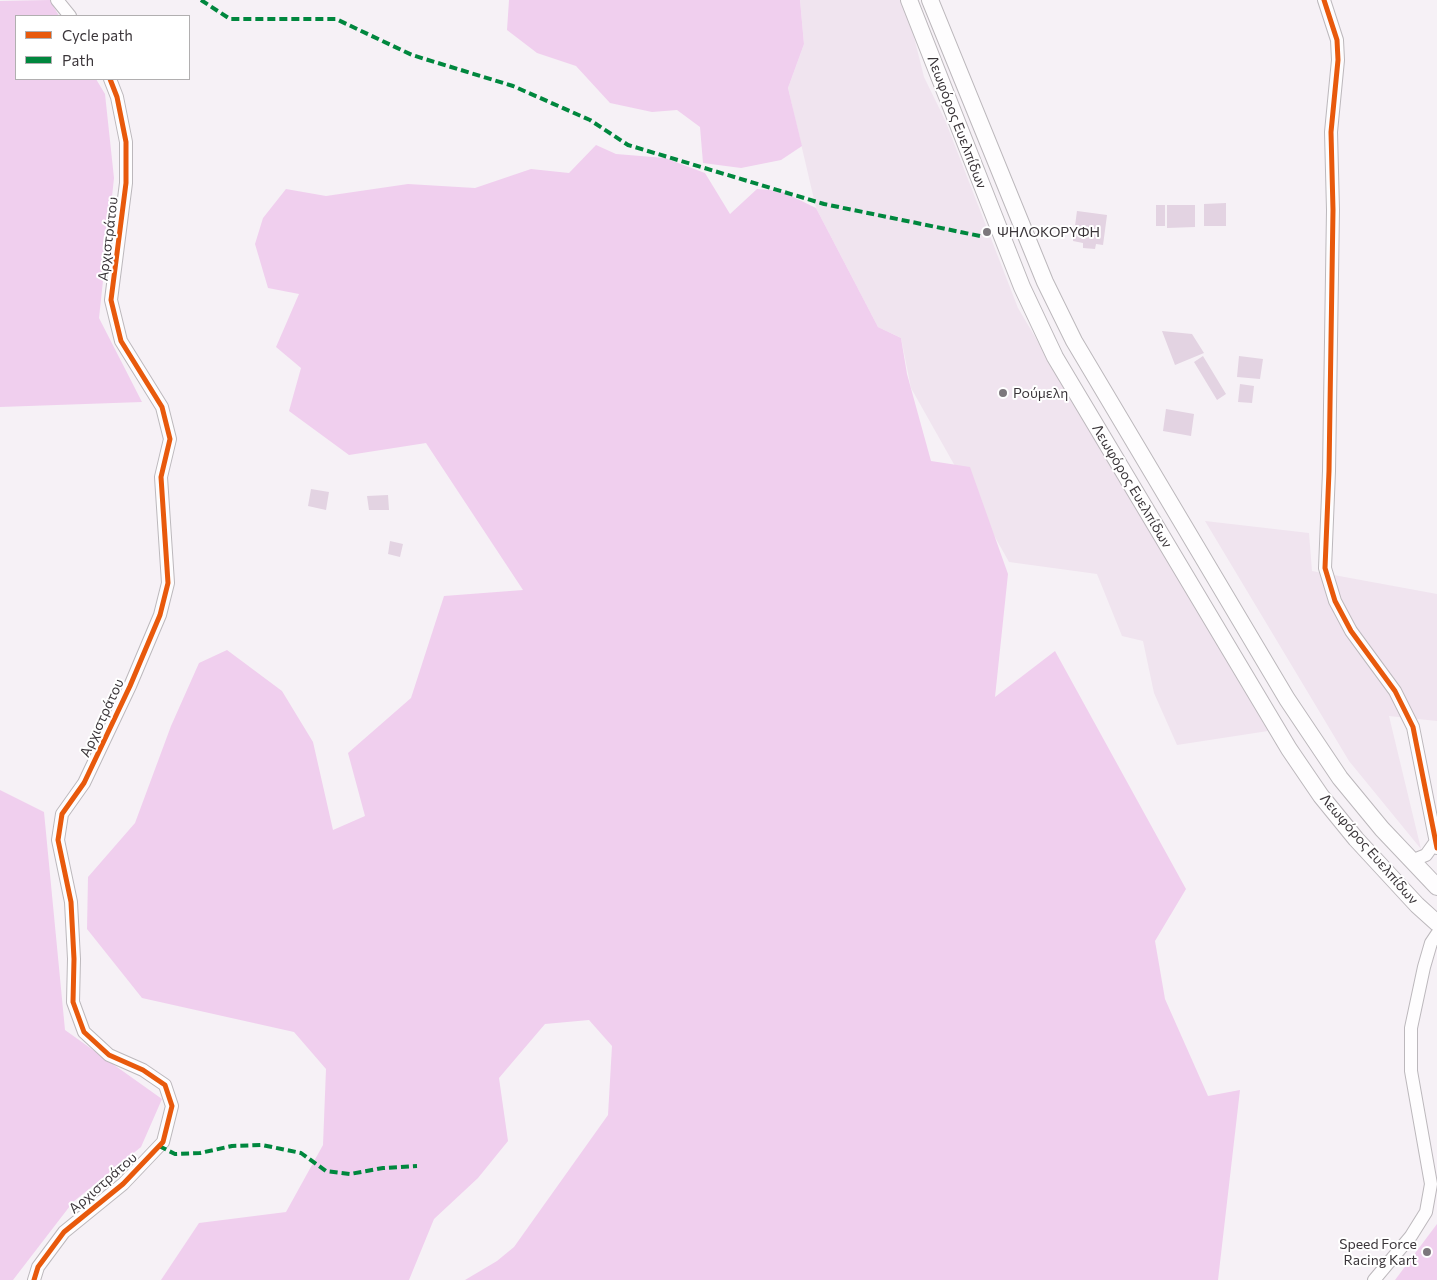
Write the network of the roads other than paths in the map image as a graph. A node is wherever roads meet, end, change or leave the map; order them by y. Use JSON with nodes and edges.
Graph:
{"nodes":[{"id":1,"x":57,"y":0,"type":"edge"},
{"id":2,"x":909,"y":0,"type":"edge"},
{"id":3,"x":930,"y":0,"type":"edge"},
{"id":4,"x":1324,"y":0,"type":"edge"},
{"id":5,"x":69,"y":15,"type":"edge"},
{"id":6,"x":110,"y":80,"type":"edge"},
{"id":7,"x":1437,"y":844,"type":"edge"},
{"id":8,"x":1412,"y":861,"type":"junction"},
{"id":9,"x":1437,"y":887,"type":"edge"},
{"id":10,"x":1437,"y":923,"type":"edge"},
{"id":11,"x":1437,"y":934,"type":"edge"},
{"id":12,"x":34,"y":1280,"type":"edge"},
{"id":13,"x":1374,"y":1280,"type":"edge"}],
"edges":[{"from":1,"to":5,"type":"street"},
{"from":2,"to":10,"type":"main road","name":"Λεωφόρος Ευελπίδων"},
{"from":3,"to":8,"type":"main road","name":"Λεωφόρος Ευελπίδων"},
{"from":4,"to":7,"type":"street"},
{"from":6,"to":12,"type":"street","name":"Αρχιστράτου"},
{"from":7,"to":8,"type":"street"},
{"from":8,"to":9,"type":"main road","name":"Λεωφόρος Ευελπίδων"},
{"from":11,"to":13,"type":"street"}]}
